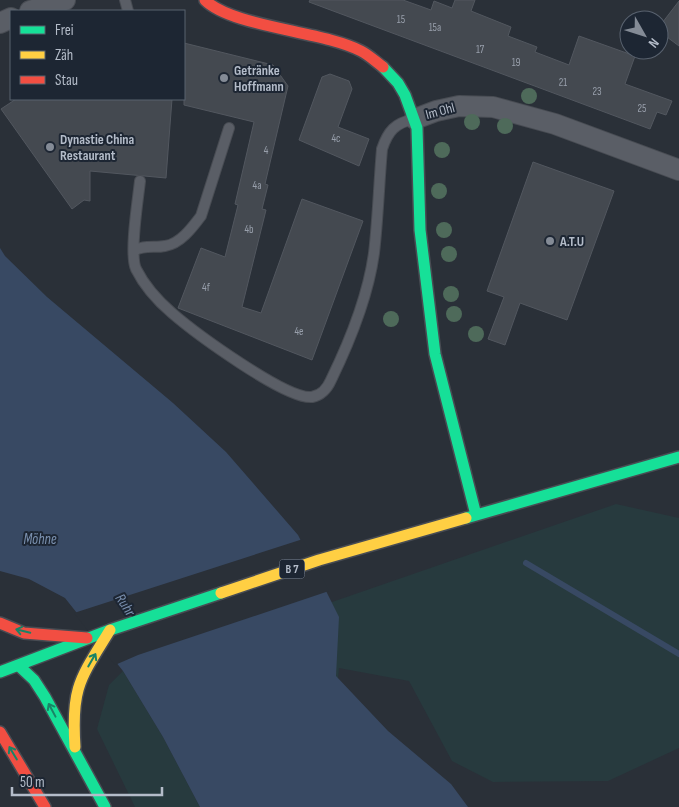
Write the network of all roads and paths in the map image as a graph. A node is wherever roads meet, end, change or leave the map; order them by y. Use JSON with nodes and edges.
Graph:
{"nodes":[{"id":1,"x":65,"y":0,"type":"edge"},
{"id":2,"x":205,"y":0,"type":"edge"},
{"id":3,"x":33,"y":10,"type":"edge"},
{"id":4,"x":415,"y":119,"type":"junction"},
{"id":5,"x":229,"y":128,"type":"dead end"},
{"id":6,"x":679,"y":170,"type":"edge"},
{"id":7,"x":140,"y":182,"type":"dead end"},
{"id":8,"x":134,"y":251,"type":"junction"},
{"id":9,"x":679,"y":457,"type":"edge"},
{"id":10,"x":476,"y":515,"type":"junction"},
{"id":11,"x":1,"y":624,"type":"edge"},
{"id":12,"x":110,"y":630,"type":"junction"},
{"id":13,"x":87,"y":638,"type":"junction"},
{"id":14,"x":18,"y":665,"type":"junction"},
{"id":15,"x":0,"y":672,"type":"edge"},
{"id":16,"x":0,"y":732,"type":"edge"},
{"id":17,"x":75,"y":754,"type":"junction"},
{"id":18,"x":45,"y":807,"type":"edge"},
{"id":19,"x":105,"y":807,"type":"edge"}],
"edges":[{"from":1,"to":3,"type":"street"},
{"from":2,"to":4,"type":"main road","name":"Im Ohl"},
{"from":4,"to":6,"type":"street","name":"Im Ohl"},
{"from":4,"to":8,"type":"lane"},
{"from":4,"to":10,"type":"main road"},
{"from":5,"to":8,"type":"lane"},
{"from":7,"to":8,"type":"lane"},
{"from":9,"to":10,"type":"main road","number":"B 7"},
{"from":10,"to":12,"type":"main road","number":"B 7"},
{"from":13,"to":11,"type":"main road","one_way":true},
{"from":12,"to":13,"type":"main road","number":"B 7"},
{"from":17,"to":12,"type":"main road","one_way":true},
{"from":13,"to":14,"type":"main road","number":"B 7"},
{"from":14,"to":15,"type":"main road","number":"B 7"},
{"from":17,"to":14,"type":"main road","one_way":true},
{"from":18,"to":16,"type":"main road","one_way":true},
{"from":17,"to":19,"type":"main road"}]}
